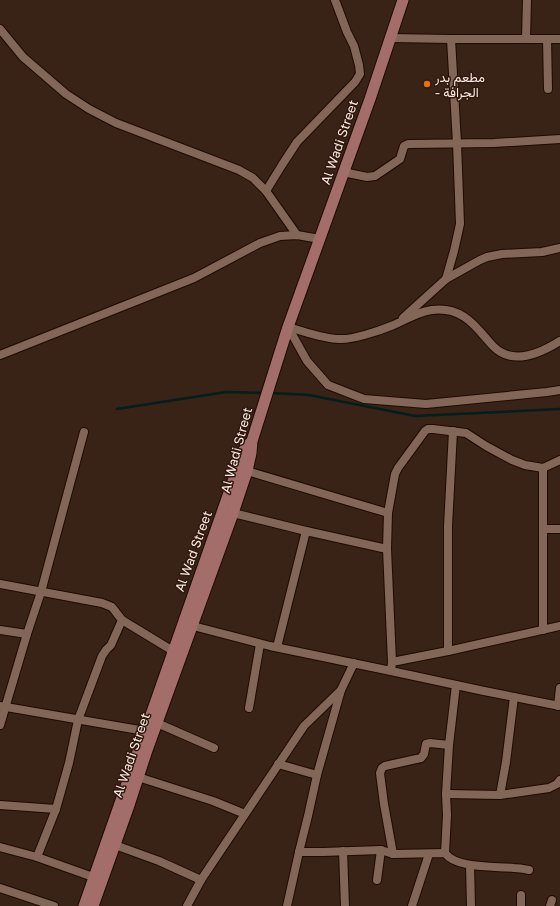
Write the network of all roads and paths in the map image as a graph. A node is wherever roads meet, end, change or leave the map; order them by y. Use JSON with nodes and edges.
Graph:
{"nodes":[{"id":1,"x":335,"y":0,"type":"edge"},
{"id":2,"x":404,"y":0,"type":"edge"},
{"id":3,"x":527,"y":0,"type":"edge"},
{"id":4,"x":0,"y":29,"type":"edge"},
{"id":5,"x":391,"y":38,"type":"junction"},
{"id":6,"x":526,"y":38,"type":"junction"},
{"id":7,"x":547,"y":38,"type":"junction"},
{"id":8,"x":451,"y":39,"type":"junction"},
{"id":9,"x":560,"y":39,"type":"edge"},
{"id":10,"x":548,"y":89,"type":"dead end"},
{"id":11,"x":560,"y":139,"type":"edge"},
{"id":12,"x":457,"y":143,"type":"junction"},
{"id":13,"x":344,"y":172,"type":"junction"},
{"id":14,"x":266,"y":192,"type":"junction"},
{"id":15,"x":296,"y":235,"type":"junction"},
{"id":16,"x":320,"y":239,"type":"junction"},
{"id":17,"x":560,"y":248,"type":"edge"},
{"id":18,"x":446,"y":279,"type":"junction"},
{"id":19,"x":391,"y":326,"type":"junction"},
{"id":20,"x":288,"y":327,"type":"junction"},
{"id":21,"x":560,"y":342,"type":"edge"},
{"id":22,"x":0,"y":355,"type":"edge"},
{"id":23,"x":560,"y":390,"type":"edge"},
{"id":24,"x":84,"y":432,"type":"dead end"},
{"id":25,"x":453,"y":432,"type":"junction"},
{"id":26,"x":252,"y":441,"type":"junction"},
{"id":27,"x":560,"y":460,"type":"edge"},
{"id":28,"x":543,"y":468,"type":"junction"},
{"id":29,"x":247,"y":471,"type":"junction"},
{"id":30,"x":233,"y":513,"type":"junction"},
{"id":31,"x":388,"y":513,"type":"junction"},
{"id":32,"x":544,"y":529,"type":"junction"},
{"id":33,"x":560,"y":529,"type":"edge"},
{"id":34,"x":306,"y":531,"type":"junction"},
{"id":35,"x":386,"y":549,"type":"junction"},
{"id":36,"x":0,"y":584,"type":"edge"},
{"id":37,"x":41,"y":592,"type":"junction"},
{"id":38,"x":122,"y":620,"type":"junction"},
{"id":39,"x":193,"y":626,"type":"junction"},
{"id":40,"x":560,"y":626,"type":"edge"},
{"id":41,"x":0,"y":630,"type":"edge"},
{"id":42,"x":543,"y":630,"type":"junction"},
{"id":43,"x":27,"y":634,"type":"junction"},
{"id":44,"x":260,"y":644,"type":"junction"},
{"id":45,"x":277,"y":647,"type":"junction"},
{"id":46,"x":173,"y":651,"type":"junction"},
{"id":47,"x":448,"y":651,"type":"junction"},
{"id":48,"x":392,"y":662,"type":"junction"},
{"id":49,"x":354,"y":663,"type":"junction"},
{"id":50,"x":391,"y":671,"type":"junction"},
{"id":51,"x":456,"y":685,"type":"junction"},
{"id":52,"x":560,"y":688,"type":"edge"},
{"id":53,"x":341,"y":690,"type":"junction"},
{"id":54,"x":514,"y":697,"type":"junction"},
{"id":55,"x":3,"y":706,"type":"edge"},
{"id":56,"x":559,"y":706,"type":"edge"},
{"id":57,"x":249,"y":708,"type":"dead end"},
{"id":58,"x":78,"y":720,"type":"junction"},
{"id":59,"x":157,"y":724,"type":"junction"},
{"id":60,"x":0,"y":725,"type":"edge"},
{"id":61,"x":145,"y":731,"type":"junction"},
{"id":62,"x":449,"y":745,"type":"junction"},
{"id":63,"x":214,"y":748,"type":"dead end"},
{"id":64,"x":278,"y":764,"type":"junction"},
{"id":65,"x":317,"y":774,"type":"junction"},
{"id":66,"x":138,"y":777,"type":"junction"},
{"id":67,"x":560,"y":780,"type":"edge"},
{"id":68,"x":446,"y":794,"type":"junction"},
{"id":69,"x":500,"y":795,"type":"junction"},
{"id":70,"x":0,"y":805,"type":"edge"},
{"id":71,"x":56,"y":809,"type":"junction"},
{"id":72,"x":245,"y":814,"type":"junction"},
{"id":73,"x":115,"y":845,"type":"junction"},
{"id":74,"x":0,"y":847,"type":"edge"},
{"id":75,"x":381,"y":850,"type":"junction"},
{"id":76,"x":343,"y":851,"type":"junction"},
{"id":77,"x":299,"y":852,"type":"junction"},
{"id":78,"x":445,"y":853,"type":"junction"},
{"id":79,"x":393,"y":854,"type":"junction"},
{"id":80,"x":429,"y":854,"type":"junction"},
{"id":81,"x":37,"y":857,"type":"junction"},
{"id":82,"x":470,"y":865,"type":"junction"},
{"id":83,"x":529,"y":870,"type":"dead end"},
{"id":84,"x":93,"y":877,"type":"junction"},
{"id":85,"x":201,"y":880,"type":"junction"},
{"id":86,"x":377,"y":880,"type":"dead end"},
{"id":87,"x":0,"y":888,"type":"edge"},
{"id":88,"x":521,"y":895,"type":"dead end"},
{"id":89,"x":54,"y":906,"type":"edge"},
{"id":90,"x":84,"y":906,"type":"edge"},
{"id":91,"x":93,"y":906,"type":"edge"},
{"id":92,"x":187,"y":906,"type":"edge"},
{"id":93,"x":287,"y":906,"type":"edge"},
{"id":94,"x":345,"y":906,"type":"edge"},
{"id":95,"x":412,"y":906,"type":"edge"},
{"id":96,"x":471,"y":906,"type":"edge"},
{"id":97,"x":521,"y":906,"type":"edge"}],
"edges":[{"from":1,"to":14,"type":"street"},
{"from":2,"to":5,"type":"main road","name":"Al Wadi Street"},
{"from":3,"to":6,"type":"street"},
{"from":4,"to":14,"type":"street"},
{"from":5,"to":8,"type":"street"},
{"from":5,"to":13,"type":"main road","name":"Al Wadi Street"},
{"from":6,"to":7,"type":"street"},
{"from":6,"to":8,"type":"street"},
{"from":7,"to":9,"type":"street"},
{"from":7,"to":10,"type":"street"},
{"from":8,"to":12,"type":"street"},
{"from":11,"to":12,"type":"street"},
{"from":12,"to":13,"type":"street"},
{"from":12,"to":18,"type":"street"},
{"from":13,"to":16,"type":"main road","name":"Al Wadi Street"},
{"from":14,"to":15,"type":"street"},
{"from":15,"to":16,"type":"street"},
{"from":15,"to":22,"type":"street"},
{"from":16,"to":20,"type":"main road","name":"Al Wadi Street"},
{"from":17,"to":18,"type":"street"},
{"from":18,"to":19,"type":"street"},
{"from":19,"to":20,"type":"street"},
{"from":19,"to":21,"type":"street"},
{"from":20,"to":23,"type":"street"},
{"from":20,"to":26,"type":"main road","name":"Al Wadi Street"},
{"from":24,"to":37,"type":"street"},
{"from":25,"to":28,"type":"street"},
{"from":25,"to":31,"type":"street"},
{"from":25,"to":47,"type":"street"},
{"from":26,"to":29,"type":"main road","name":"Al Wadi Street"},
{"from":26,"to":46,"type":"main road","name":"Al Wad Street"},
{"from":27,"to":28,"type":"street"},
{"from":28,"to":32,"type":"street"},
{"from":29,"to":30,"type":"main road","name":"Al Wadi Street"},
{"from":29,"to":31,"type":"street"},
{"from":30,"to":34,"type":"street"},
{"from":30,"to":39,"type":"main road","name":"Al Wadi Street"},
{"from":31,"to":35,"type":"street"},
{"from":32,"to":33,"type":"street"},
{"from":32,"to":42,"type":"street"},
{"from":34,"to":35,"type":"street"},
{"from":34,"to":45,"type":"street"},
{"from":35,"to":48,"type":"street"},
{"from":36,"to":37,"type":"street"},
{"from":37,"to":38,"type":"street"},
{"from":37,"to":43,"type":"street"},
{"from":38,"to":46,"type":"street"},
{"from":38,"to":58,"type":"street"},
{"from":39,"to":44,"type":"street"},
{"from":39,"to":59,"type":"main road","name":"Al Wadi Street"},
{"from":40,"to":42,"type":"street"},
{"from":41,"to":43,"type":"street"},
{"from":42,"to":47,"type":"street"},
{"from":43,"to":55,"type":"street"},
{"from":44,"to":45,"type":"street"},
{"from":44,"to":57,"type":"street"},
{"from":45,"to":49,"type":"street"},
{"from":46,"to":61,"type":"main road","name":"Al Wadi Street"},
{"from":47,"to":48,"type":"street"},
{"from":48,"to":50,"type":"street"},
{"from":49,"to":50,"type":"street"},
{"from":49,"to":53,"type":"street"},
{"from":50,"to":51,"type":"street"},
{"from":51,"to":54,"type":"street"},
{"from":51,"to":62,"type":"street"},
{"from":52,"to":56,"type":"street"},
{"from":53,"to":64,"type":"street"},
{"from":53,"to":65,"type":"street"},
{"from":54,"to":56,"type":"street"},
{"from":54,"to":69,"type":"street"},
{"from":55,"to":58,"type":"street"},
{"from":55,"to":60,"type":"street"},
{"from":58,"to":61,"type":"street"},
{"from":58,"to":71,"type":"street"},
{"from":59,"to":63,"type":"street"},
{"from":59,"to":66,"type":"main road","name":"Al Wadi Street"},
{"from":61,"to":84,"type":"main road","name":"Al Wadi Street"},
{"from":62,"to":68,"type":"street"},
{"from":62,"to":79,"type":"street"},
{"from":64,"to":65,"type":"street"},
{"from":64,"to":72,"type":"street"},
{"from":65,"to":77,"type":"street"},
{"from":66,"to":72,"type":"street"},
{"from":66,"to":73,"type":"main road","name":"Al Wadi Street"},
{"from":67,"to":69,"type":"street"},
{"from":68,"to":69,"type":"street"},
{"from":68,"to":78,"type":"street"},
{"from":70,"to":71,"type":"street"},
{"from":71,"to":81,"type":"street"},
{"from":72,"to":85,"type":"street"},
{"from":73,"to":85,"type":"street"},
{"from":73,"to":91,"type":"main road","name":"Al Wadi Street"},
{"from":74,"to":81,"type":"street"},
{"from":75,"to":76,"type":"street"},
{"from":75,"to":79,"type":"street"},
{"from":75,"to":86,"type":"street"},
{"from":76,"to":77,"type":"street"},
{"from":76,"to":94,"type":"street"},
{"from":77,"to":93,"type":"street"},
{"from":78,"to":80,"type":"street"},
{"from":78,"to":82,"type":"street"},
{"from":79,"to":80,"type":"street"},
{"from":80,"to":95,"type":"street"},
{"from":81,"to":84,"type":"street"},
{"from":82,"to":83,"type":"street"},
{"from":82,"to":96,"type":"street"},
{"from":84,"to":90,"type":"main road","name":"Al Wadi Street"},
{"from":85,"to":92,"type":"street"},
{"from":87,"to":89,"type":"street"},
{"from":88,"to":97,"type":"street"}]}
